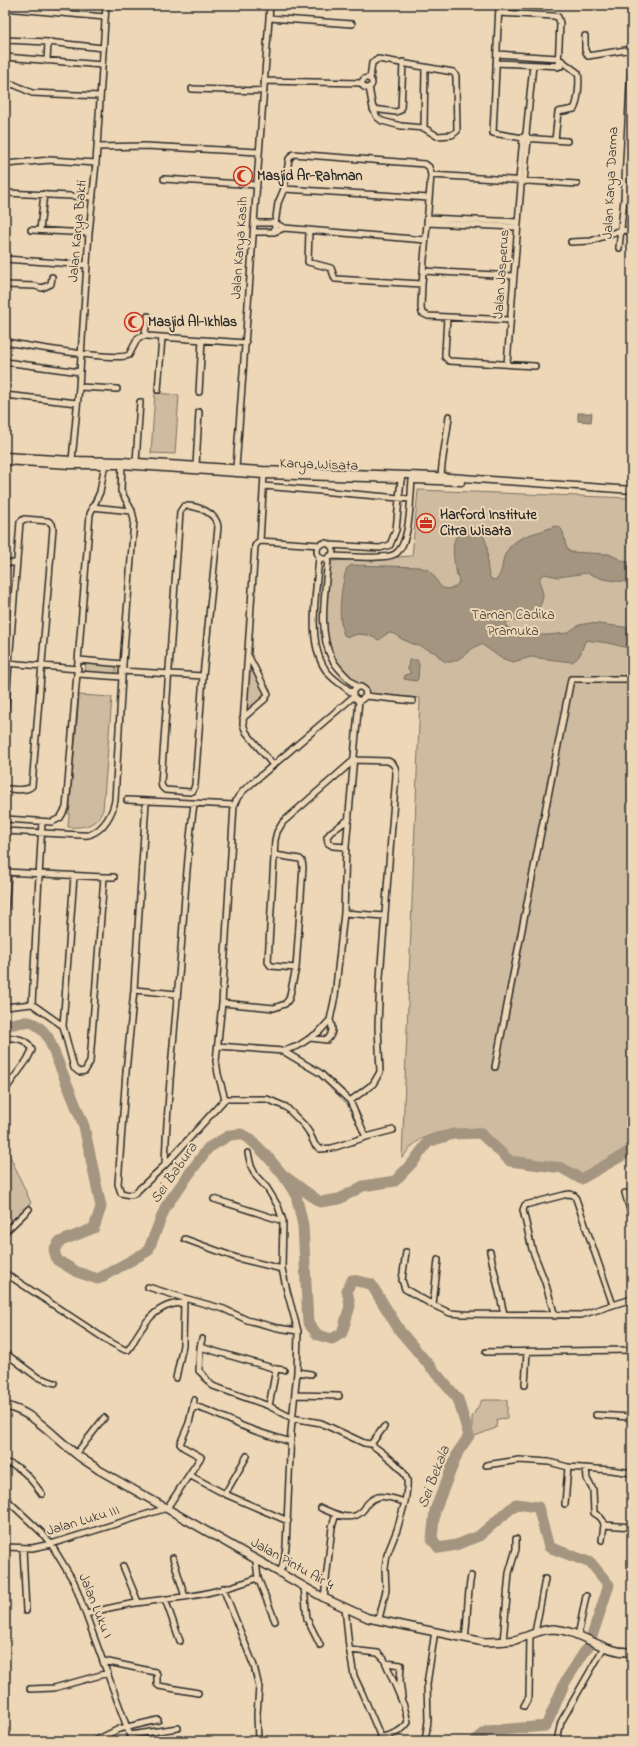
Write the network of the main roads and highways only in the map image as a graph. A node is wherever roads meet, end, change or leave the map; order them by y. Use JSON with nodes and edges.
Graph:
{"nodes":[{"id":1,"x":5,"y":1406,"type":"edge"},
{"id":2,"x":632,"y":1652,"type":"edge"}],
"edges":[{"from":1,"to":2,"type":"main road","name":"Jalan Pintu Air 4"}]}
